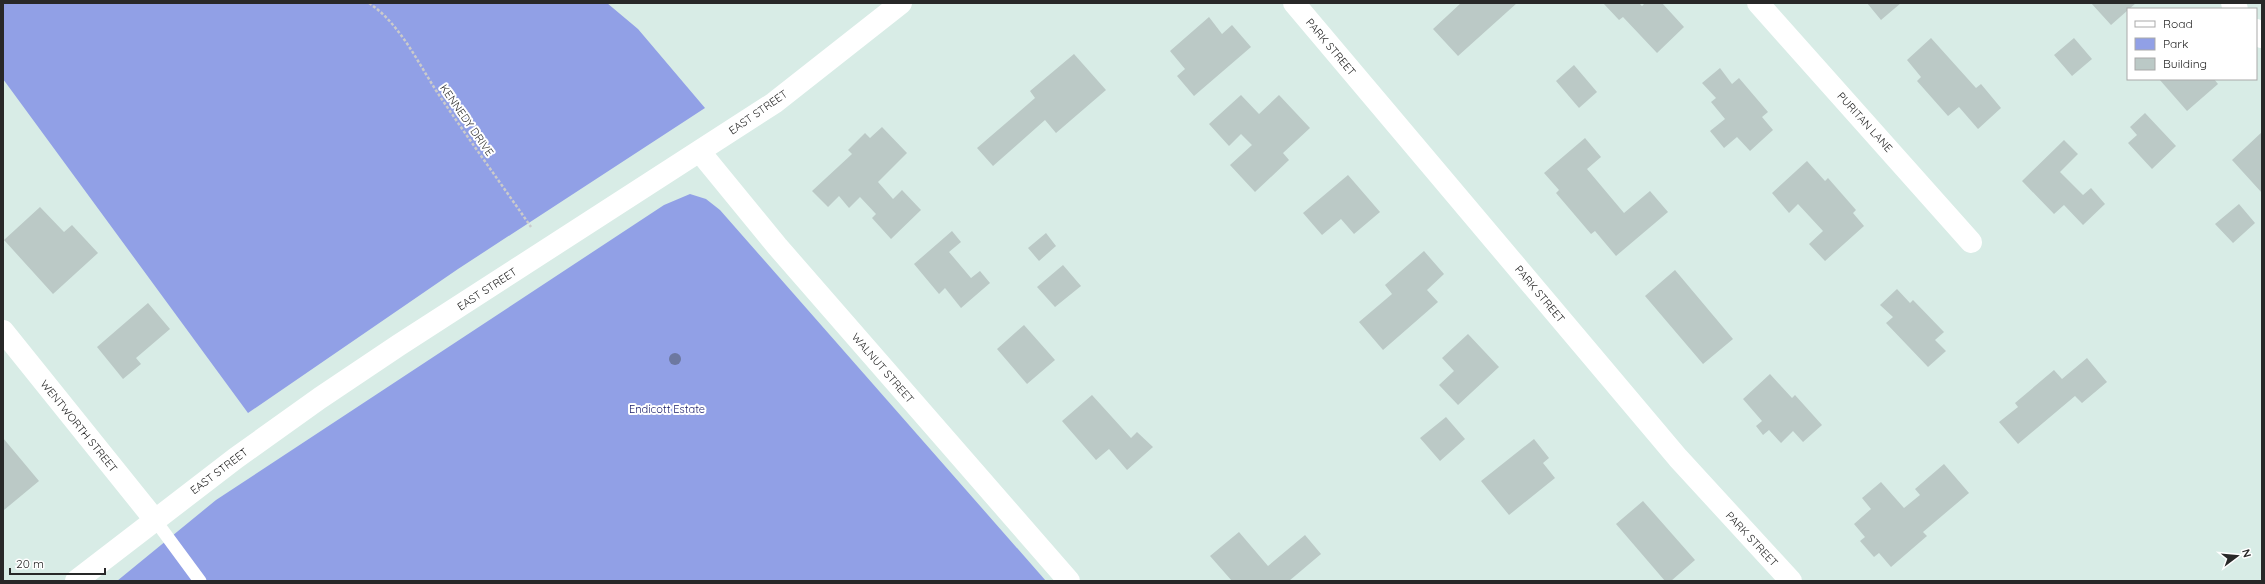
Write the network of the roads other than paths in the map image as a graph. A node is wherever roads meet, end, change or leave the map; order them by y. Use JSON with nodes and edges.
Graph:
{"nodes":[{"id":1,"x":901,"y":3,"type":"edge"},
{"id":2,"x":1294,"y":3,"type":"edge"},
{"id":3,"x":1758,"y":3,"type":"edge"},
{"id":4,"x":700,"y":152,"type":"junction"},
{"id":5,"x":1971,"y":242,"type":"dead end"},
{"id":6,"x":3,"y":331,"type":"edge"},
{"id":7,"x":155,"y":520,"type":"junction"},
{"id":8,"x":76,"y":581,"type":"edge"},
{"id":9,"x":200,"y":581,"type":"edge"},
{"id":10,"x":1068,"y":581,"type":"edge"},
{"id":11,"x":1791,"y":581,"type":"edge"}],
"edges":[{"from":1,"to":4,"type":"street","name":"EAST STREET"},
{"from":2,"to":11,"type":"street","name":"PARK STREET"},
{"from":3,"to":5,"type":"street","name":"PURITAN LANE"},
{"from":4,"to":7,"type":"street","name":"EAST STREET"},
{"from":4,"to":10,"type":"street","name":"WALNUT STREET"},
{"from":6,"to":7,"type":"street","name":"WENTWORTH STREET"},
{"from":7,"to":8,"type":"street","name":"EAST STREET"},
{"from":7,"to":9,"type":"lane"}]}
